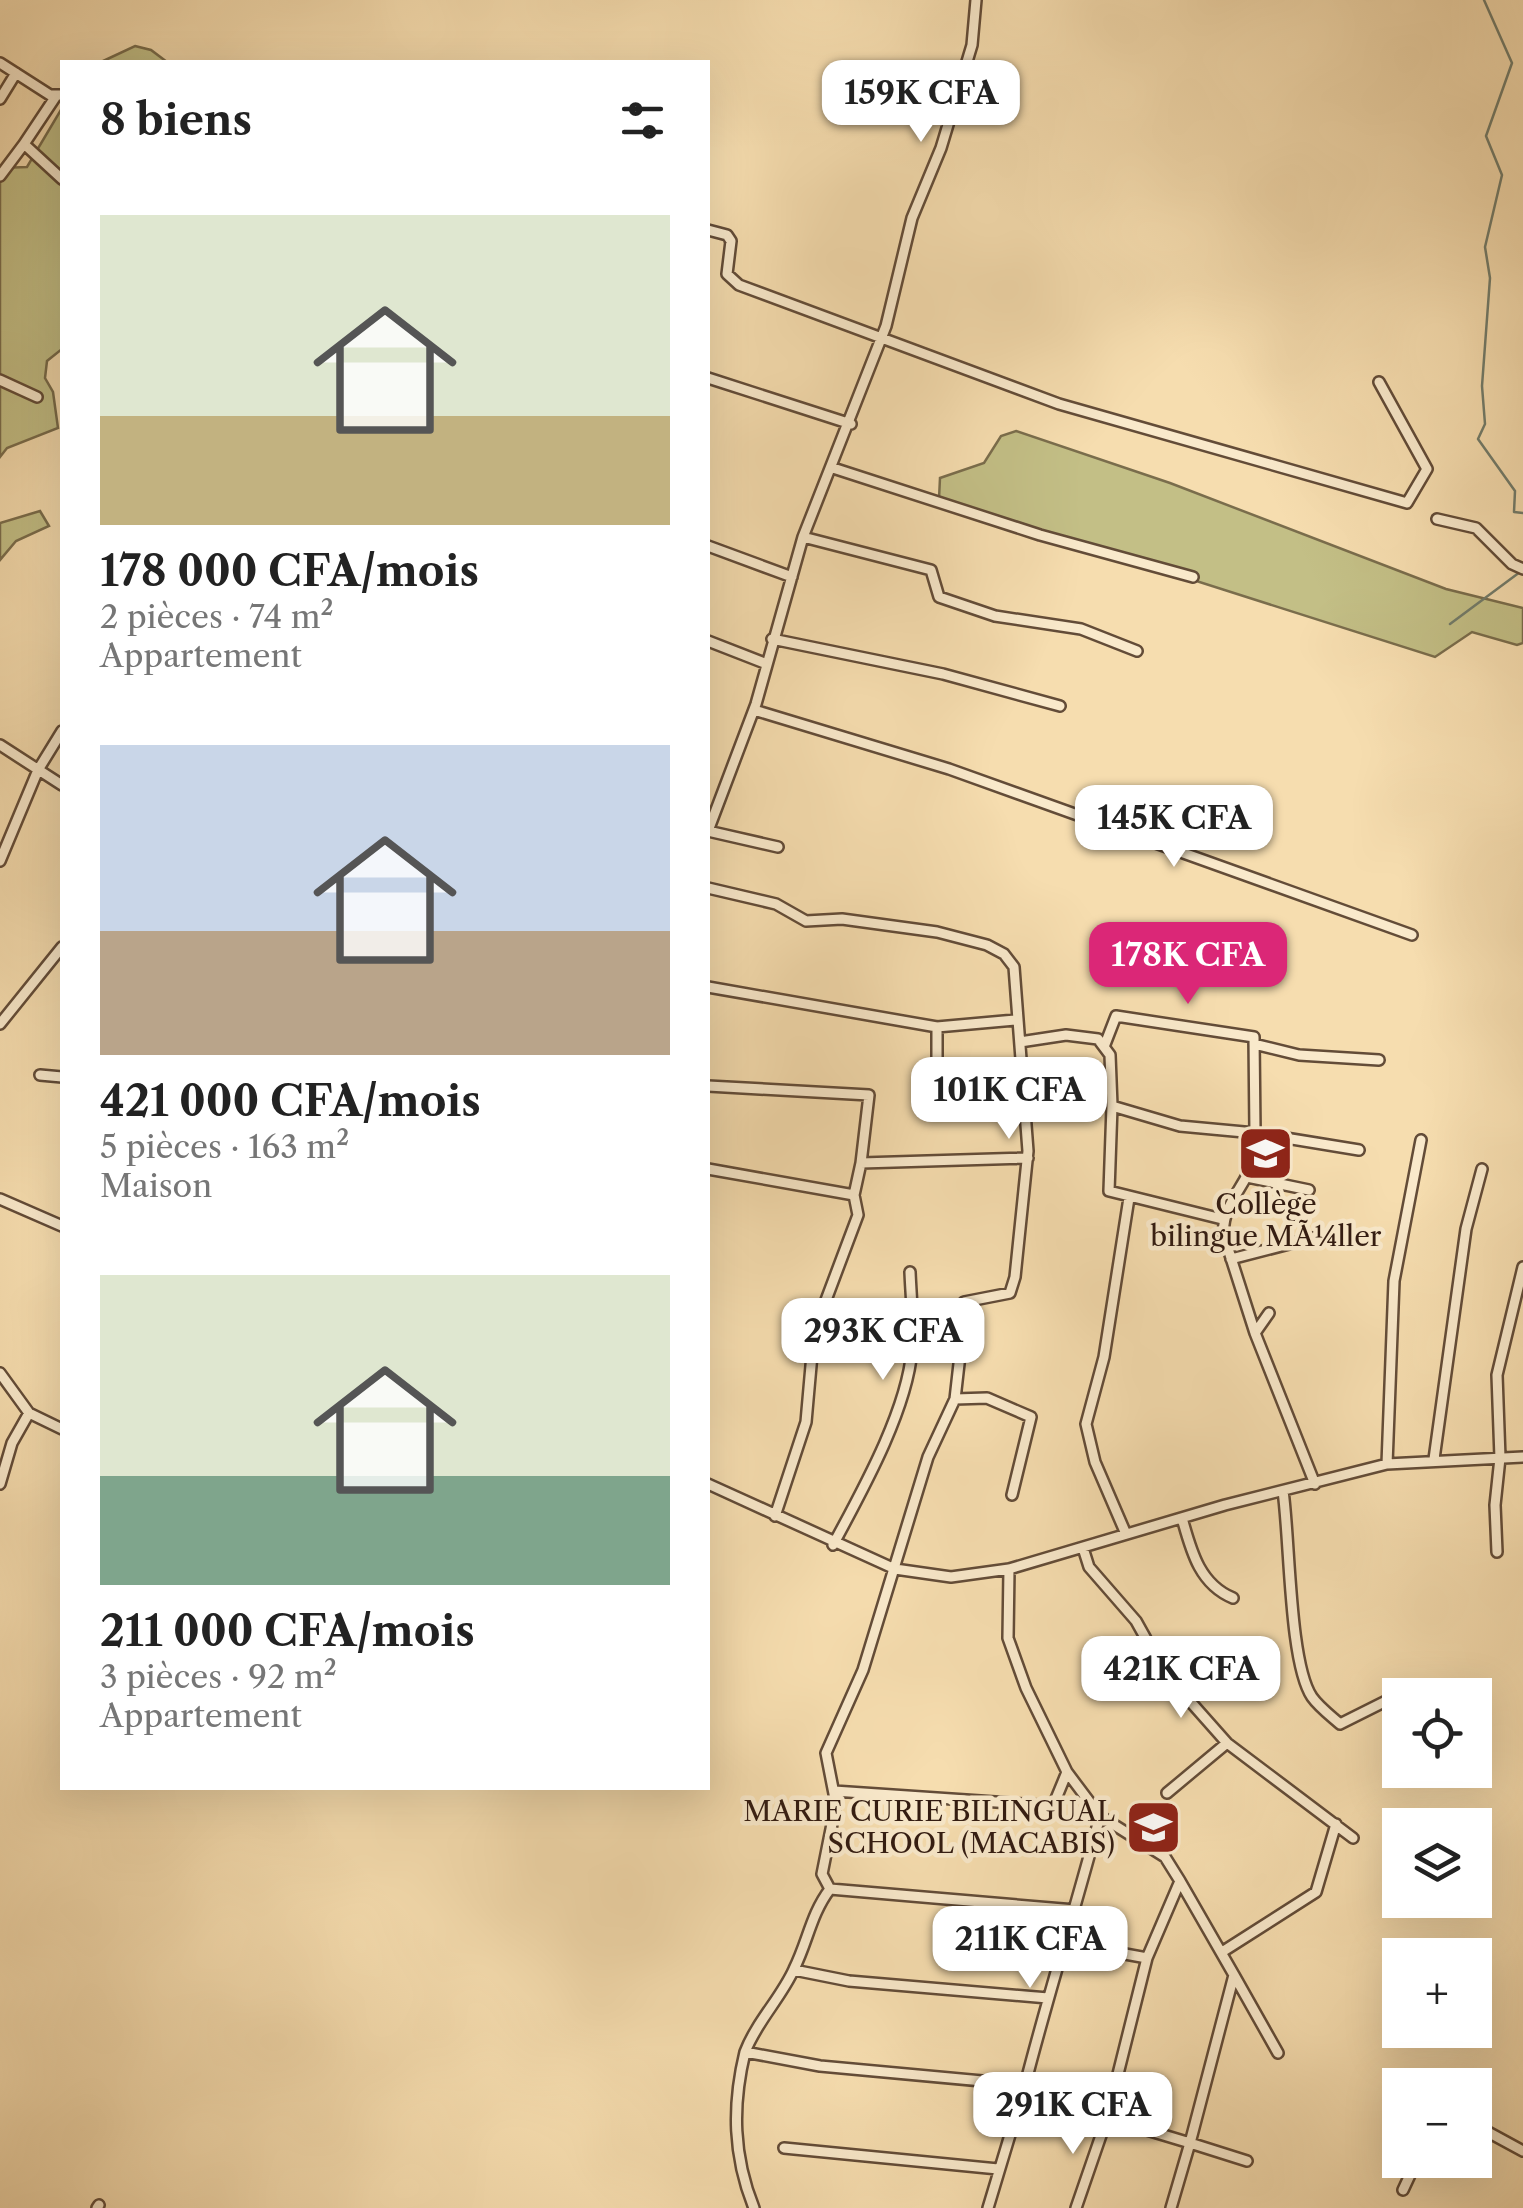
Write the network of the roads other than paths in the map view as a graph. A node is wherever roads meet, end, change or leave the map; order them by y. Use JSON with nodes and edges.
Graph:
{"nodes":[{"id":1,"x":976,"y":0,"type":"edge"},
{"id":2,"x":0,"y":63,"type":"edge"},
{"id":3,"x":16,"y":74,"type":"junction"},
{"id":4,"x":831,"y":79,"type":"dead end"},
{"id":5,"x":59,"y":96,"type":"edge"},
{"id":6,"x":0,"y":99,"type":"edge"},
{"id":7,"x":950,"y":121,"type":"junction"},
{"id":8,"x":24,"y":144,"type":"junction"},
{"id":9,"x":0,"y":176,"type":"edge"},
{"id":10,"x":60,"y":177,"type":"edge"},
{"id":11,"x":710,"y":231,"type":"edge"},
{"id":12,"x":882,"y":340,"type":"junction"},
{"id":13,"x":710,"y":379,"type":"edge"},
{"id":14,"x":0,"y":380,"type":"edge"},
{"id":15,"x":1379,"y":382,"type":"dead end"},
{"id":16,"x":37,"y":397,"type":"dead end"},
{"id":17,"x":851,"y":424,"type":"junction"},
{"id":18,"x":833,"y":468,"type":"junction"},
{"id":19,"x":1437,"y":519,"type":"dead end"},
{"id":20,"x":804,"y":537,"type":"junction"},
{"id":21,"x":710,"y":547,"type":"edge"},
{"id":22,"x":1523,"y":568,"type":"edge"},
{"id":23,"x":792,"y":576,"type":"junction"},
{"id":24,"x":1193,"y":577,"type":"dead end"},
{"id":25,"x":772,"y":638,"type":"junction"},
{"id":26,"x":710,"y":643,"type":"edge"},
{"id":27,"x":1137,"y":651,"type":"dead end"},
{"id":28,"x":766,"y":664,"type":"junction"},
{"id":29,"x":1060,"y":706,"type":"dead end"},
{"id":30,"x":754,"y":710,"type":"junction"},
{"id":31,"x":60,"y":734,"type":"edge"},
{"id":32,"x":0,"y":745,"type":"edge"},
{"id":33,"x":38,"y":770,"type":"junction"},
{"id":34,"x":60,"y":784,"type":"edge"},
{"id":35,"x":710,"y":826,"type":"edge"},
{"id":36,"x":710,"y":831,"type":"edge"},
{"id":37,"x":778,"y":848,"type":"dead end"},
{"id":38,"x":0,"y":861,"type":"edge"},
{"id":39,"x":710,"y":888,"type":"edge"},
{"id":40,"x":1412,"y":936,"type":"dead end"},
{"id":41,"x":60,"y":949,"type":"edge"},
{"id":42,"x":710,"y":987,"type":"edge"},
{"id":43,"x":1015,"y":1020,"type":"junction"},
{"id":44,"x":0,"y":1024,"type":"edge"},
{"id":45,"x":937,"y":1027,"type":"junction"},
{"id":46,"x":1020,"y":1042,"type":"junction"},
{"id":47,"x":1254,"y":1044,"type":"junction"},
{"id":48,"x":1104,"y":1047,"type":"junction"},
{"id":49,"x":1379,"y":1060,"type":"dead end"},
{"id":50,"x":40,"y":1075,"type":"dead end"},
{"id":51,"x":60,"y":1078,"type":"edge"},
{"id":52,"x":710,"y":1086,"type":"edge"},
{"id":53,"x":938,"y":1100,"type":"dead end"},
{"id":54,"x":1112,"y":1106,"type":"junction"},
{"id":55,"x":1255,"y":1133,"type":"junction"},
{"id":56,"x":1421,"y":1140,"type":"dead end"},
{"id":57,"x":1359,"y":1150,"type":"dead end"},
{"id":58,"x":1028,"y":1158,"type":"junction"},
{"id":59,"x":861,"y":1163,"type":"junction"},
{"id":60,"x":710,"y":1169,"type":"edge"},
{"id":61,"x":1482,"y":1169,"type":"dead end"},
{"id":62,"x":1247,"y":1178,"type":"junction"},
{"id":63,"x":1310,"y":1190,"type":"dead end"},
{"id":64,"x":854,"y":1196,"type":"junction"},
{"id":65,"x":1128,"y":1198,"type":"junction"},
{"id":66,"x":0,"y":1200,"type":"edge"},
{"id":67,"x":1222,"y":1220,"type":"junction"},
{"id":68,"x":60,"y":1225,"type":"edge"},
{"id":69,"x":1316,"y":1237,"type":"dead end"},
{"id":70,"x":1231,"y":1259,"type":"junction"},
{"id":71,"x":1523,"y":1268,"type":"edge"},
{"id":72,"x":910,"y":1272,"type":"dead end"},
{"id":73,"x":1270,"y":1313,"type":"dead end"},
{"id":74,"x":1256,"y":1332,"type":"junction"},
{"id":75,"x":0,"y":1373,"type":"edge"},
{"id":76,"x":955,"y":1399,"type":"junction"},
{"id":77,"x":29,"y":1413,"type":"junction"},
{"id":78,"x":60,"y":1428,"type":"edge"},
{"id":79,"x":1523,"y":1456,"type":"edge"},
{"id":80,"x":1500,"y":1458,"type":"junction"},
{"id":81,"x":1434,"y":1459,"type":"junction"},
{"id":82,"x":1387,"y":1464,"type":"junction"},
{"id":83,"x":0,"y":1484,"type":"edge"},
{"id":84,"x":1315,"y":1484,"type":"junction"},
{"id":85,"x":710,"y":1485,"type":"edge"},
{"id":86,"x":1283,"y":1491,"type":"junction"},
{"id":87,"x":1012,"y":1495,"type":"dead end"},
{"id":88,"x":775,"y":1516,"type":"junction"},
{"id":89,"x":1182,"y":1518,"type":"junction"},
{"id":90,"x":1126,"y":1534,"type":"junction"},
{"id":91,"x":833,"y":1544,"type":"junction"},
{"id":92,"x":1083,"y":1548,"type":"junction"},
{"id":93,"x":1497,"y":1552,"type":"dead end"},
{"id":94,"x":895,"y":1569,"type":"junction"},
{"id":95,"x":1009,"y":1569,"type":"junction"},
{"id":96,"x":1233,"y":1598,"type":"dead end"},
{"id":97,"x":1382,"y":1703,"type":"edge"},
{"id":98,"x":1228,"y":1744,"type":"junction"},
{"id":99,"x":1067,"y":1772,"type":"junction"},
{"id":100,"x":834,"y":1791,"type":"junction"},
{"id":101,"x":1167,"y":1793,"type":"dead end"},
{"id":102,"x":1100,"y":1816,"type":"junction"},
{"id":103,"x":1336,"y":1824,"type":"junction"},
{"id":104,"x":1353,"y":1838,"type":"dead end"},
{"id":105,"x":1180,"y":1880,"type":"junction"},
{"id":106,"x":830,"y":1888,"type":"junction"},
{"id":107,"x":1075,"y":1910,"type":"junction"},
{"id":108,"x":1065,"y":1942,"type":"junction"},
{"id":109,"x":1222,"y":1952,"type":"junction"},
{"id":110,"x":1147,"y":1958,"type":"junction"},
{"id":111,"x":794,"y":1970,"type":"junction"},
{"id":112,"x":1234,"y":1975,"type":"junction"},
{"id":113,"x":1048,"y":1998,"type":"junction"},
{"id":114,"x":745,"y":2052,"type":"junction"},
{"id":115,"x":1278,"y":2054,"type":"dead end"},
{"id":116,"x":1025,"y":2085,"type":"junction"},
{"id":117,"x":1107,"y":2118,"type":"junction"},
{"id":118,"x":1492,"y":2134,"type":"edge"},
{"id":119,"x":1190,"y":2143,"type":"junction"},
{"id":120,"x":784,"y":2148,"type":"dead end"},
{"id":121,"x":1523,"y":2151,"type":"edge"},
{"id":122,"x":1246,"y":2161,"type":"dead end"},
{"id":123,"x":998,"y":2168,"type":"junction"},
{"id":124,"x":1409,"y":2178,"type":"edge"},
{"id":125,"x":1403,"y":2190,"type":"dead end"},
{"id":126,"x":754,"y":2208,"type":"edge"},
{"id":127,"x":988,"y":2208,"type":"edge"},
{"id":128,"x":1076,"y":2208,"type":"edge"},
{"id":129,"x":1170,"y":2208,"type":"edge"}],
"edges":[{"from":1,"to":7,"type":"street"},
{"from":2,"to":3,"type":"street"},
{"from":3,"to":5,"type":"street"},
{"from":3,"to":6,"type":"street"},
{"from":4,"to":7,"type":"street"},
{"from":5,"to":8,"type":"street"},
{"from":7,"to":12,"type":"street"},
{"from":8,"to":9,"type":"street"},
{"from":8,"to":10,"type":"street"},
{"from":11,"to":12,"type":"street"},
{"from":12,"to":15,"type":"street"},
{"from":12,"to":17,"type":"street"},
{"from":13,"to":17,"type":"street"},
{"from":14,"to":16,"type":"street"},
{"from":17,"to":18,"type":"street"},
{"from":18,"to":20,"type":"street"},
{"from":18,"to":24,"type":"street"},
{"from":19,"to":22,"type":"street"},
{"from":20,"to":23,"type":"street"},
{"from":20,"to":27,"type":"street"},
{"from":21,"to":23,"type":"street"},
{"from":23,"to":25,"type":"street"},
{"from":25,"to":28,"type":"street"},
{"from":25,"to":29,"type":"street"},
{"from":26,"to":28,"type":"street"},
{"from":28,"to":30,"type":"street"},
{"from":30,"to":35,"type":"street"},
{"from":30,"to":40,"type":"street"},
{"from":31,"to":33,"type":"street"},
{"from":32,"to":33,"type":"street"},
{"from":33,"to":34,"type":"street"},
{"from":33,"to":38,"type":"street"},
{"from":36,"to":37,"type":"street"},
{"from":39,"to":43,"type":"street"},
{"from":41,"to":44,"type":"street"},
{"from":42,"to":45,"type":"street"},
{"from":43,"to":45,"type":"street"},
{"from":43,"to":46,"type":"street"},
{"from":45,"to":53,"type":"street"},
{"from":46,"to":48,"type":"street"},
{"from":46,"to":58,"type":"street"},
{"from":47,"to":48,"type":"street"},
{"from":47,"to":49,"type":"street"},
{"from":47,"to":55,"type":"street"},
{"from":48,"to":54,"type":"street"},
{"from":50,"to":51,"type":"street"},
{"from":52,"to":59,"type":"street"},
{"from":54,"to":55,"type":"street"},
{"from":54,"to":65,"type":"street"},
{"from":55,"to":57,"type":"street"},
{"from":55,"to":62,"type":"street"},
{"from":56,"to":82,"type":"street"},
{"from":58,"to":59,"type":"street"},
{"from":58,"to":76,"type":"street"},
{"from":59,"to":64,"type":"street"},
{"from":60,"to":64,"type":"street"},
{"from":61,"to":81,"type":"street"},
{"from":62,"to":63,"type":"street"},
{"from":62,"to":67,"type":"street"},
{"from":64,"to":88,"type":"street"},
{"from":65,"to":67,"type":"street"},
{"from":65,"to":90,"type":"street"},
{"from":66,"to":68,"type":"street"},
{"from":67,"to":70,"type":"street"},
{"from":69,"to":70,"type":"street"},
{"from":70,"to":74,"type":"street"},
{"from":71,"to":80,"type":"street"},
{"from":72,"to":91,"type":"street"},
{"from":73,"to":74,"type":"street"},
{"from":74,"to":84,"type":"street"},
{"from":75,"to":77,"type":"street"},
{"from":76,"to":87,"type":"street"},
{"from":76,"to":94,"type":"street"},
{"from":77,"to":78,"type":"street"},
{"from":77,"to":83,"type":"street"},
{"from":79,"to":80,"type":"street"},
{"from":80,"to":81,"type":"street"},
{"from":80,"to":93,"type":"street"},
{"from":81,"to":82,"type":"street"},
{"from":82,"to":84,"type":"street"},
{"from":84,"to":86,"type":"street"},
{"from":85,"to":88,"type":"street"},
{"from":86,"to":89,"type":"street"},
{"from":86,"to":97,"type":"street"},
{"from":88,"to":91,"type":"street"},
{"from":89,"to":90,"type":"street"},
{"from":89,"to":96,"type":"street"},
{"from":90,"to":92,"type":"street"},
{"from":91,"to":94,"type":"street"},
{"from":92,"to":95,"type":"street"},
{"from":92,"to":98,"type":"street"},
{"from":94,"to":95,"type":"street"},
{"from":94,"to":100,"type":"street"},
{"from":95,"to":99,"type":"street"},
{"from":98,"to":101,"type":"street"},
{"from":98,"to":103,"type":"street"},
{"from":99,"to":100,"type":"street"},
{"from":99,"to":102,"type":"street"},
{"from":100,"to":106,"type":"street"},
{"from":102,"to":105,"type":"street"},
{"from":102,"to":107,"type":"street"},
{"from":103,"to":104,"type":"street"},
{"from":103,"to":109,"type":"street"},
{"from":105,"to":109,"type":"street"},
{"from":105,"to":110,"type":"street"},
{"from":106,"to":107,"type":"street"},
{"from":106,"to":111,"type":"street"},
{"from":107,"to":108,"type":"street"},
{"from":108,"to":110,"type":"street"},
{"from":108,"to":113,"type":"street"},
{"from":109,"to":112,"type":"street"},
{"from":110,"to":117,"type":"street"},
{"from":111,"to":113,"type":"street"},
{"from":111,"to":114,"type":"street"},
{"from":112,"to":115,"type":"street"},
{"from":112,"to":119,"type":"street"},
{"from":113,"to":116,"type":"street"},
{"from":114,"to":116,"type":"street"},
{"from":114,"to":126,"type":"street"},
{"from":116,"to":117,"type":"street"},
{"from":116,"to":123,"type":"street"},
{"from":117,"to":119,"type":"street"},
{"from":117,"to":128,"type":"street"},
{"from":118,"to":121,"type":"street"},
{"from":119,"to":122,"type":"street"},
{"from":119,"to":129,"type":"street"},
{"from":120,"to":123,"type":"street"},
{"from":123,"to":127,"type":"street"},
{"from":124,"to":125,"type":"street"}]}
